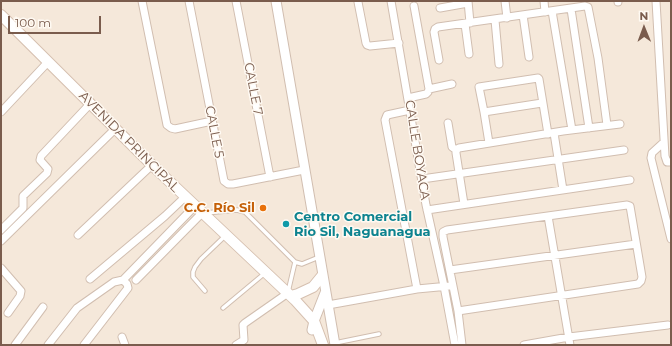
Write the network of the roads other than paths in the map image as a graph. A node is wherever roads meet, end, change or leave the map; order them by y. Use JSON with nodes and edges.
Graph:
{"nodes":[{"id":1,"x":142,"y":1,"type":"edge"},
{"id":2,"x":189,"y":1,"type":"edge"},
{"id":3,"x":236,"y":1,"type":"edge"},
{"id":4,"x":276,"y":1,"type":"edge"},
{"id":5,"x":391,"y":1,"type":"edge"},
{"id":6,"x":505,"y":1,"type":"edge"},
{"id":7,"x":544,"y":1,"type":"edge"},
{"id":8,"x":656,"y":1,"type":"edge"},
{"id":9,"x":358,"y":2,"type":"dead end"},
{"id":10,"x":468,"y":2,"type":"edge"},
{"id":11,"x":580,"y":4,"type":"edge"},
{"id":12,"x":414,"y":6,"type":"dead end"},
{"id":13,"x":440,"y":8,"type":"dead end"},
{"id":14,"x":571,"y":9,"type":"junction"},
{"id":15,"x":548,"y":12,"type":"junction"},
{"id":16,"x":1,"y":16,"type":"edge"},
{"id":17,"x":523,"y":16,"type":"junction"},
{"id":18,"x":507,"y":18,"type":"junction"},
{"id":19,"x":494,"y":20,"type":"junction"},
{"id":20,"x":468,"y":23,"type":"junction"},
{"id":21,"x":399,"y":43,"type":"junction"},
{"id":22,"x":469,"y":54,"type":"dead end"},
{"id":23,"x":529,"y":57,"type":"dead end"},
{"id":24,"x":439,"y":60,"type":"dead end"},
{"id":25,"x":48,"y":62,"type":"junction"},
{"id":26,"x":500,"y":64,"type":"dead end"},
{"id":27,"x":452,"y":84,"type":"dead end"},
{"id":28,"x":429,"y":89,"type":"junction"},
{"id":29,"x":408,"y":98,"type":"junction"},
{"id":30,"x":542,"y":103,"type":"junction"},
{"id":31,"x":90,"y":104,"type":"junction"},
{"id":32,"x":410,"y":110,"type":"junction"},
{"id":33,"x":1,"y":112,"type":"edge"},
{"id":34,"x":484,"y":112,"type":"junction"},
{"id":35,"x":212,"y":121,"type":"junction"},
{"id":36,"x":448,"y":124,"type":"dead end"},
{"id":37,"x":620,"y":124,"type":"dead end"},
{"id":38,"x":607,"y":125,"type":"junction"},
{"id":39,"x":589,"y":128,"type":"junction"},
{"id":40,"x":115,"y":129,"type":"junction"},
{"id":41,"x":572,"y":130,"type":"junction"},
{"id":42,"x":551,"y":133,"type":"junction"},
{"id":43,"x":664,"y":142,"type":"junction"},
{"id":44,"x":489,"y":143,"type":"junction"},
{"id":45,"x":456,"y":150,"type":"junction"},
{"id":46,"x":624,"y":150,"type":"dead end"},
{"id":47,"x":558,"y":160,"type":"junction"},
{"id":48,"x":671,"y":162,"type":"edge"},
{"id":49,"x":152,"y":165,"type":"junction"},
{"id":50,"x":304,"y":170,"type":"junction"},
{"id":51,"x":459,"y":174,"type":"junction"},
{"id":52,"x":270,"y":177,"type":"junction"},
{"id":53,"x":422,"y":179,"type":"junction"},
{"id":54,"x":630,"y":180,"type":"dead end"},
{"id":55,"x":563,"y":190,"type":"junction"},
{"id":56,"x":185,"y":197,"type":"junction"},
{"id":57,"x":464,"y":204,"type":"junction"},
{"id":58,"x":194,"y":205,"type":"junction"},
{"id":59,"x":428,"y":210,"type":"junction"},
{"id":60,"x":202,"y":213,"type":"junction"},
{"id":61,"x":548,"y":216,"type":"junction"},
{"id":62,"x":1,"y":230,"type":"edge"},
{"id":63,"x":78,"y":235,"type":"dead end"},
{"id":64,"x":226,"y":235,"type":"junction"},
{"id":65,"x":671,"y":239,"type":"edge"},
{"id":66,"x":1,"y":241,"type":"edge"},
{"id":67,"x":636,"y":244,"type":"junction"},
{"id":68,"x":554,"y":255,"type":"junction"},
{"id":69,"x":319,"y":257,"type":"junction"},
{"id":70,"x":295,"y":262,"type":"junction"},
{"id":71,"x":1,"y":268,"type":"edge"},
{"id":72,"x":450,"y":270,"type":"junction"},
{"id":73,"x":266,"y":273,"type":"junction"},
{"id":74,"x":322,"y":276,"type":"junction"},
{"id":75,"x":90,"y":278,"type":"dead end"},
{"id":76,"x":123,"y":280,"type":"junction"},
{"id":77,"x":136,"y":280,"type":"dead end"},
{"id":78,"x":452,"y":285,"type":"junction"},
{"id":79,"x":444,"y":286,"type":"junction"},
{"id":80,"x":417,"y":289,"type":"junction"},
{"id":81,"x":205,"y":291,"type":"dead end"},
{"id":82,"x":325,"y":293,"type":"junction"},
{"id":83,"x":291,"y":296,"type":"junction"},
{"id":84,"x":562,"y":296,"type":"junction"},
{"id":85,"x":328,"y":305,"type":"junction"},
{"id":86,"x":43,"y":307,"type":"dead end"},
{"id":87,"x":223,"y":308,"type":"dead end"},
{"id":88,"x":458,"y":311,"type":"junction"},
{"id":89,"x":8,"y":313,"type":"dead end"},
{"id":90,"x":331,"y":322,"type":"junction"},
{"id":91,"x":668,"y":325,"type":"dead end"},
{"id":92,"x":379,"y":334,"type":"dead end"},
{"id":93,"x":317,"y":336,"type":"edge"},
{"id":94,"x":122,"y":337,"type":"dead end"},
{"id":95,"x":569,"y":337,"type":"junction"},
{"id":96,"x":334,"y":344,"type":"edge"},
{"id":97,"x":15,"y":345,"type":"edge"},
{"id":98,"x":48,"y":345,"type":"edge"},
{"id":99,"x":84,"y":345,"type":"edge"},
{"id":100,"x":125,"y":345,"type":"edge"},
{"id":101,"x":236,"y":345,"type":"edge"},
{"id":102,"x":455,"y":345,"type":"edge"},
{"id":103,"x":462,"y":345,"type":"edge"},
{"id":104,"x":524,"y":345,"type":"edge"},
{"id":105,"x":570,"y":345,"type":"edge"}],
"edges":[{"from":1,"to":35,"type":"street"},
{"from":2,"to":35,"type":"street","name":"CALLE 5"},
{"from":3,"to":52,"type":"street","name":"CALLE 7"},
{"from":4,"to":50,"type":"street"},
{"from":5,"to":21,"type":"street","name":"CALLE BOYACA"},
{"from":6,"to":18,"type":"street"},
{"from":7,"to":15,"type":"street"},
{"from":8,"to":43,"type":"street"},
{"from":9,"to":21,"type":"street"},
{"from":10,"to":13,"type":"street"},
{"from":10,"to":20,"type":"street"},
{"from":11,"to":14,"type":"street"},
{"from":11,"to":38,"type":"street"},
{"from":12,"to":28,"type":"street"},
{"from":14,"to":15,"type":"street"},
{"from":14,"to":39,"type":"street"},
{"from":15,"to":17,"type":"street"},
{"from":15,"to":41,"type":"street"},
{"from":16,"to":25,"type":"main road","name":"AVENIDA PRINCIPAL"},
{"from":17,"to":18,"type":"street"},
{"from":17,"to":23,"type":"street"},
{"from":18,"to":19,"type":"street"},
{"from":19,"to":20,"type":"street"},
{"from":19,"to":26,"type":"street"},
{"from":20,"to":22,"type":"street"},
{"from":20,"to":24,"type":"street"},
{"from":21,"to":29,"type":"street","name":"CALLE BOYACA"},
{"from":25,"to":31,"type":"main road","name":"AVENIDA PRINCIPAL"},
{"from":25,"to":33,"type":"street"},
{"from":27,"to":28,"type":"street"},
{"from":28,"to":29,"type":"street"},
{"from":29,"to":32,"type":"street","name":"CALLE BOYACA"},
{"from":30,"to":34,"type":"street"},
{"from":30,"to":34,"type":"street"},
{"from":30,"to":42,"type":"street"},
{"from":31,"to":40,"type":"main road","name":"AVENIDA PRINCIPAL"},
{"from":31,"to":62,"type":"street"},
{"from":32,"to":53,"type":"street","name":"CALLE BOYACA"},
{"from":32,"to":80,"type":"street"},
{"from":34,"to":44,"type":"street"},
{"from":35,"to":52,"type":"street","name":"CALLE 5"},
{"from":36,"to":45,"type":"street"},
{"from":37,"to":38,"type":"street"},
{"from":38,"to":39,"type":"street"},
{"from":39,"to":41,"type":"street"},
{"from":40,"to":49,"type":"main road","name":"AVENIDA PRINCIPAL"},
{"from":40,"to":66,"type":"street"},
{"from":41,"to":42,"type":"street"},
{"from":42,"to":44,"type":"street"},
{"from":42,"to":47,"type":"street"},
{"from":43,"to":48,"type":"street"},
{"from":43,"to":65,"type":"street"},
{"from":44,"to":45,"type":"street"},
{"from":45,"to":51,"type":"street"},
{"from":46,"to":47,"type":"street"},
{"from":47,"to":51,"type":"street"},
{"from":47,"to":55,"type":"street"},
{"from":49,"to":56,"type":"main road","name":"AVENIDA PRINCIPAL"},
{"from":49,"to":63,"type":"street"},
{"from":50,"to":52,"type":"street","name":"CALLE 5"},
{"from":50,"to":69,"type":"street"},
{"from":51,"to":53,"type":"street"},
{"from":51,"to":57,"type":"street"},
{"from":53,"to":59,"type":"street","name":"CALLE BOYACA"},
{"from":54,"to":55,"type":"street"},
{"from":55,"to":57,"type":"street"},
{"from":56,"to":58,"type":"main road","name":"AVENIDA PRINCIPAL"},
{"from":56,"to":75,"type":"street"},
{"from":57,"to":59,"type":"street"},
{"from":58,"to":60,"type":"main road","name":"AVENIDA PRINCIPAL"},
{"from":58,"to":76,"type":"street"},
{"from":59,"to":79,"type":"street","name":"CALLE BOYACA"},
{"from":60,"to":64,"type":"main road","name":"AVENIDA PRINCIPAL"},
{"from":60,"to":70,"type":"lane"},
{"from":60,"to":77,"type":"street"},
{"from":61,"to":67,"type":"street"},
{"from":61,"to":68,"type":"street"},
{"from":61,"to":72,"type":"street"},
{"from":64,"to":73,"type":"main road","name":"AVENIDA PRINCIPAL"},
{"from":64,"to":81,"type":"lane"},
{"from":67,"to":68,"type":"street"},
{"from":67,"to":84,"type":"street"},
{"from":68,"to":72,"type":"street"},
{"from":68,"to":84,"type":"street"},
{"from":69,"to":70,"type":"lane"},
{"from":69,"to":74,"type":"street"},
{"from":70,"to":83,"type":"lane"},
{"from":71,"to":89,"type":"street"},
{"from":72,"to":78,"type":"street"},
{"from":73,"to":83,"type":"main road","name":"AVENIDA PRINCIPAL"},
{"from":73,"to":87,"type":"lane"},
{"from":74,"to":82,"type":"street"},
{"from":74,"to":83,"type":"main road"},
{"from":76,"to":98,"type":"street"},
{"from":76,"to":99,"type":"street"},
{"from":78,"to":79,"type":"street"},
{"from":78,"to":88,"type":"street"},
{"from":79,"to":80,"type":"street"},
{"from":79,"to":102,"type":"street","name":"CALLE BOYACA"},
{"from":80,"to":85,"type":"street"},
{"from":82,"to":85,"type":"street"},
{"from":82,"to":93,"type":"street"},
{"from":83,"to":93,"type":"main road","name":"AVENIDA PRINCIPAL"},
{"from":83,"to":101,"type":"street"},
{"from":84,"to":88,"type":"street"},
{"from":84,"to":95,"type":"street"},
{"from":85,"to":90,"type":"street"},
{"from":86,"to":97,"type":"street"},
{"from":88,"to":103,"type":"street"},
{"from":90,"to":93,"type":"street"},
{"from":90,"to":96,"type":"street"},
{"from":91,"to":95,"type":"street"},
{"from":92,"to":96,"type":"lane"},
{"from":94,"to":100,"type":"street"},
{"from":95,"to":104,"type":"street"},
{"from":95,"to":105,"type":"street"}]}
